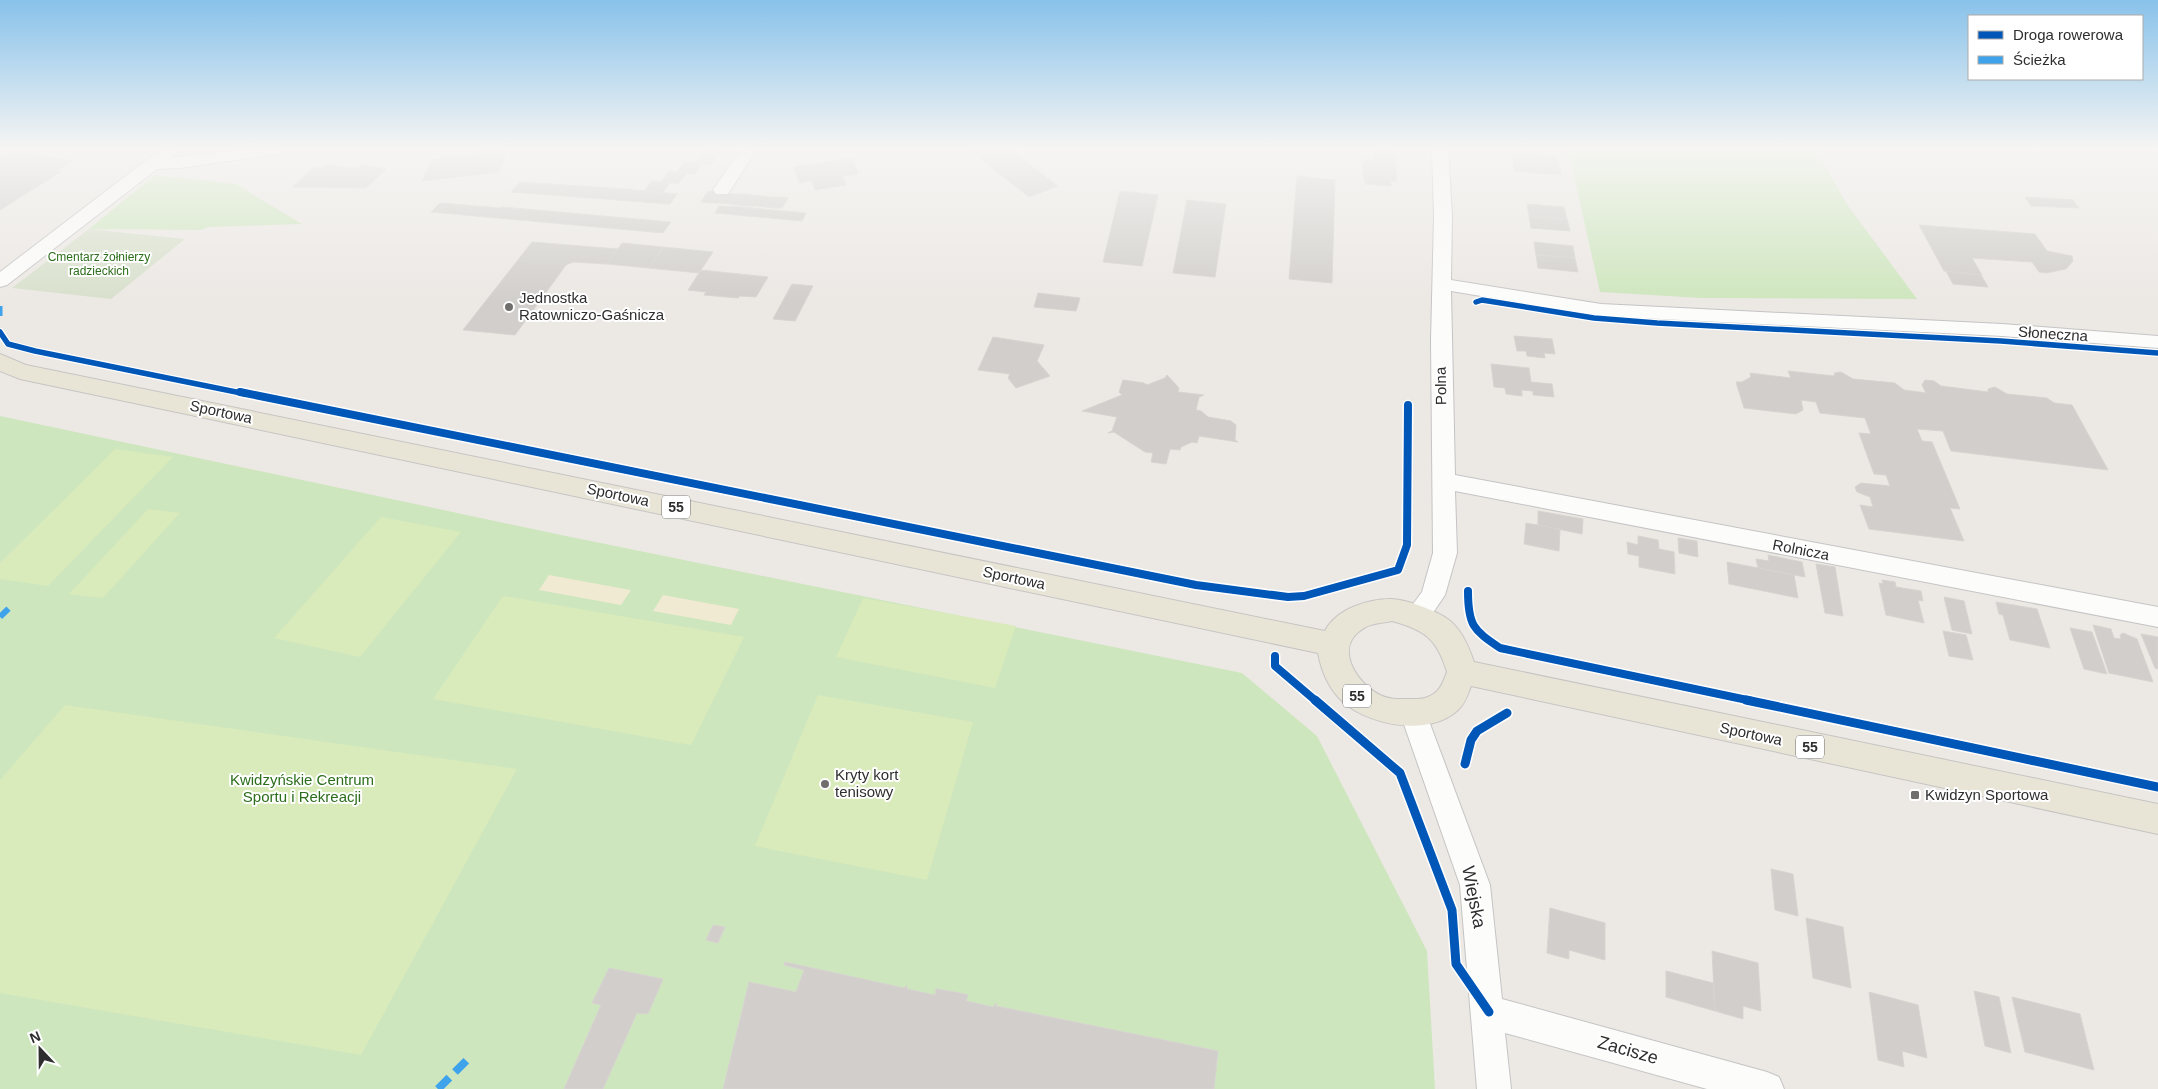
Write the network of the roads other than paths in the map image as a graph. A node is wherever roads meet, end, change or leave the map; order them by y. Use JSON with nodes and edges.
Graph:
{"nodes":[{"id":1,"x":107,"y":200,"type":"edge"},
{"id":2,"x":1443,"y":200,"type":"edge"},
{"id":3,"x":2,"y":279,"type":"edge"},
{"id":4,"x":1440,"y":284,"type":"junction"},
{"id":5,"x":2158,"y":342,"type":"edge"},
{"id":6,"x":7,"y":368,"type":"edge"},
{"id":7,"x":1445,"y":481,"type":"junction"},
{"id":8,"x":1417,"y":616,"type":"junction"},
{"id":9,"x":2158,"y":617,"type":"edge"},
{"id":10,"x":1332,"y":644,"type":"junction"},
{"id":11,"x":1462,"y":672,"type":"junction"},
{"id":12,"x":1414,"y":713,"type":"junction"},
{"id":13,"x":2158,"y":819,"type":"edge"},
{"id":14,"x":1489,"y":1012,"type":"junction"},
{"id":15,"x":1494,"y":1089,"type":"edge"},
{"id":16,"x":1767,"y":1089,"type":"edge"}],
"edges":[{"from":1,"to":3,"type":"street"},
{"from":2,"to":4,"type":"street","name":"Polna"},
{"from":4,"to":5,"type":"street","name":"Słoneczna"},
{"from":4,"to":7,"type":"street","name":"Polna"},
{"from":6,"to":10,"type":"main road","name":"Sportowa","number":"55"},
{"from":7,"to":8,"type":"street","name":"Polna"},
{"from":7,"to":9,"type":"street","name":"Rolnicza"},
{"from":8,"to":10,"type":"main road"},
{"from":8,"to":11,"type":"main road"},
{"from":10,"to":12,"type":"main road","number":"55"},
{"from":11,"to":12,"type":"main road","number":"55"},
{"from":11,"to":13,"type":"main road","name":"Sportowa","number":"55"},
{"from":12,"to":14,"type":"street","name":"Wiejska"},
{"from":14,"to":15,"type":"street","name":"Wiejska"},
{"from":14,"to":16,"type":"street","name":"Zacisze"}]}
